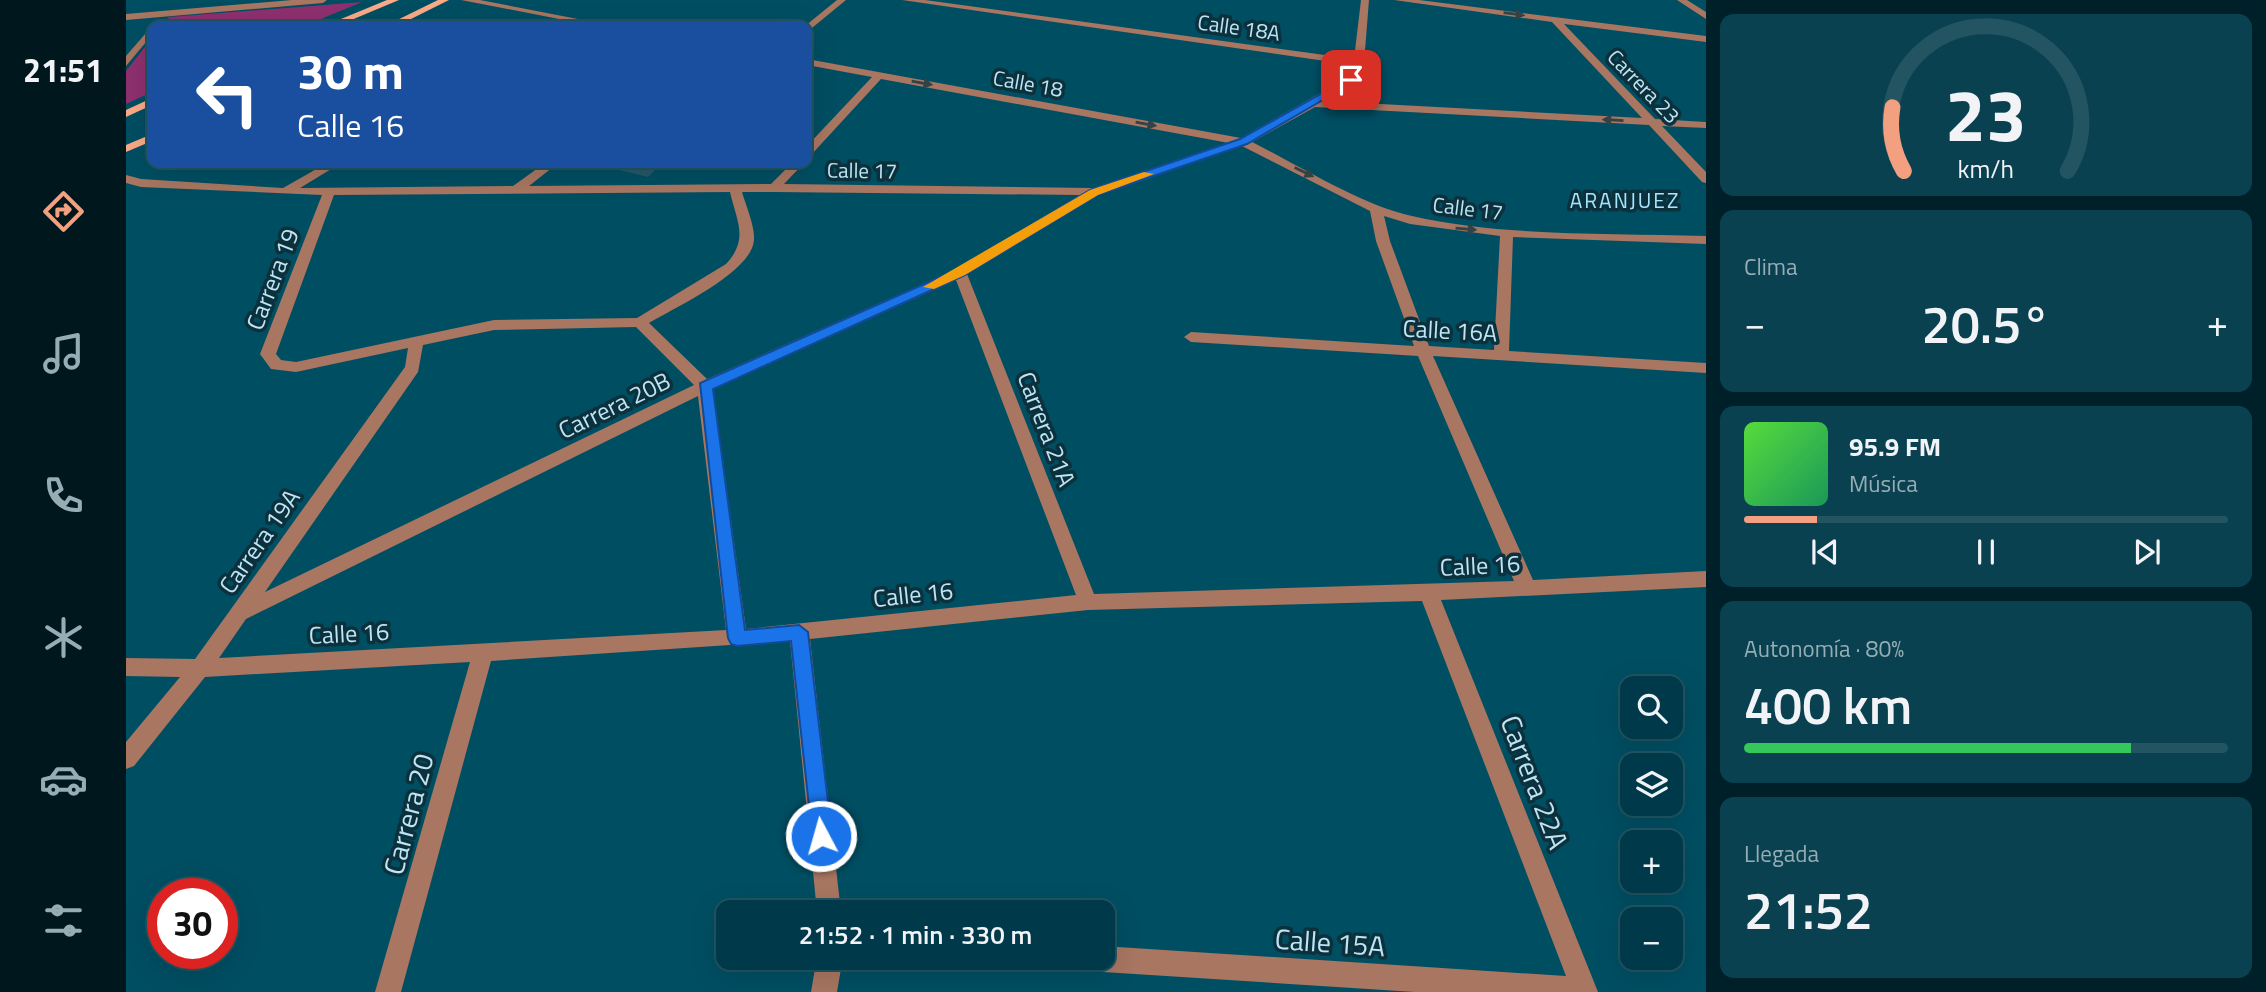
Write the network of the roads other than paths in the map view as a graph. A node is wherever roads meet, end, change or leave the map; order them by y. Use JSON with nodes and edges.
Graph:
{"nodes":[{"id":1,"x":176,"y":0,"type":"edge"},
{"id":2,"x":323,"y":0,"type":"edge"},
{"id":3,"x":395,"y":0,"type":"edge"},
{"id":4,"x":445,"y":0,"type":"edge"},
{"id":5,"x":465,"y":0,"type":"edge"},
{"id":6,"x":842,"y":0,"type":"edge"},
{"id":7,"x":906,"y":0,"type":"edge"},
{"id":8,"x":1365,"y":0,"type":"edge"},
{"id":9,"x":1398,"y":0,"type":"edge"},
{"id":10,"x":1681,"y":0,"type":"edge"},
{"id":11,"x":164,"y":14,"type":"junction"},
{"id":12,"x":1706,"y":16,"type":"edge"},
{"id":13,"x":126,"y":17,"type":"edge"},
{"id":14,"x":1554,"y":19,"type":"junction"},
{"id":15,"x":575,"y":20,"type":"joint"},
{"id":16,"x":158,"y":21,"type":"edge"},
{"id":17,"x":342,"y":21,"type":"edge"},
{"id":18,"x":401,"y":21,"type":"edge"},
{"id":19,"x":581,"y":21,"type":"edge"},
{"id":20,"x":812,"y":25,"type":"edge"},
{"id":21,"x":147,"y":36,"type":"edge"},
{"id":22,"x":1706,"y":39,"type":"edge"},
{"id":23,"x":126,"y":63,"type":"edge"},
{"id":24,"x":812,"y":63,"type":"edge"},
{"id":25,"x":1359,"y":63,"type":"junction"},
{"id":26,"x":879,"y":75,"type":"junction"},
{"id":27,"x":147,"y":104,"type":"edge"},
{"id":28,"x":1313,"y":104,"type":"junction"},
{"id":29,"x":126,"y":114,"type":"edge"},
{"id":30,"x":1651,"y":122,"type":"junction"},
{"id":31,"x":1706,"y":125,"type":"edge"},
{"id":32,"x":147,"y":139,"type":"edge"},
{"id":33,"x":1243,"y":142,"type":"junction"},
{"id":34,"x":812,"y":148,"type":"edge"},
{"id":35,"x":126,"y":149,"type":"edge"},
{"id":36,"x":327,"y":168,"type":"edge"},
{"id":37,"x":545,"y":168,"type":"edge"},
{"id":38,"x":793,"y":168,"type":"edge"},
{"id":39,"x":126,"y":179,"type":"edge"},
{"id":40,"x":1706,"y":179,"type":"edge"},
{"id":41,"x":141,"y":183,"type":"junction"},
{"id":42,"x":774,"y":188,"type":"junction"},
{"id":43,"x":735,"y":189,"type":"junction"},
{"id":44,"x":515,"y":191,"type":"junction"},
{"id":45,"x":287,"y":192,"type":"junction"},
{"id":46,"x":329,"y":192,"type":"junction"},
{"id":47,"x":1094,"y":192,"type":"junction"},
{"id":48,"x":126,"y":195,"type":"edge"},
{"id":49,"x":1376,"y":209,"type":"junction"},
{"id":50,"x":1507,"y":233,"type":"junction"},
{"id":51,"x":1706,"y":240,"type":"edge"},
{"id":52,"x":960,"y":273,"type":"junction"},
{"id":53,"x":640,"y":322,"type":"junction"},
{"id":54,"x":1191,"y":337,"type":"dead end"},
{"id":55,"x":416,"y":344,"type":"junction"},
{"id":56,"x":1424,"y":352,"type":"junction"},
{"id":57,"x":1501,"y":356,"type":"junction"},
{"id":58,"x":1706,"y":368,"type":"edge"},
{"id":59,"x":705,"y":386,"type":"junction"},
{"id":60,"x":1706,"y":579,"type":"edge"},
{"id":61,"x":1527,"y":589,"type":"junction"},
{"id":62,"x":1429,"y":593,"type":"junction"},
{"id":63,"x":1088,"y":602,"type":"junction"},
{"id":64,"x":240,"y":612,"type":"junction"},
{"id":65,"x":799,"y":632,"type":"junction"},
{"id":66,"x":737,"y":638,"type":"junction"},
{"id":67,"x":483,"y":652,"type":"junction"},
{"id":68,"x":126,"y":667,"type":"edge"},
{"id":69,"x":200,"y":668,"type":"junction"},
{"id":70,"x":126,"y":759,"type":"edge"},
{"id":71,"x":828,"y":900,"type":"edge"},
{"id":72,"x":1115,"y":960,"type":"edge"},
{"id":73,"x":828,"y":970,"type":"edge"},
{"id":74,"x":1585,"y":991,"type":"edge"},
{"id":75,"x":388,"y":992,"type":"edge"},
{"id":76,"x":824,"y":992,"type":"edge"}],
"edges":[{"from":1,"to":11,"type":"street"},
{"from":2,"to":11,"type":"street"},
{"from":3,"to":17,"type":"main road"},
{"from":4,"to":18,"type":"main road"},
{"from":5,"to":15,"type":"street"},
{"from":6,"to":20,"type":"street"},
{"from":7,"to":25,"type":"street","name":"Calle 18A"},
{"from":8,"to":25,"type":"street"},
{"from":9,"to":14,"type":"street","one_way":true},
{"from":10,"to":12,"type":"street"},
{"from":11,"to":13,"type":"street"},
{"from":11,"to":16,"type":"street"},
{"from":14,"to":22,"type":"street"},
{"from":14,"to":30,"type":"street","name":"Carrera 23"},
{"from":15,"to":19,"type":"street"},
{"from":21,"to":23,"type":"street"},
{"from":24,"to":26,"type":"street","name":"Calle 18"},
{"from":25,"to":28,"type":"street","name":"Carrera 20B"},
{"from":26,"to":33,"type":"street","name":"Calle 18","one_way":true},
{"from":26,"to":34,"type":"street"},
{"from":27,"to":29,"type":"main road"},
{"from":30,"to":28,"type":"street","one_way":true},
{"from":28,"to":33,"type":"street","name":"Carrera 20B"},
{"from":30,"to":31,"type":"street"},
{"from":30,"to":40,"type":"street","name":"Carrera 23"},
{"from":32,"to":35,"type":"main road"},
{"from":33,"to":47,"type":"street","name":"Carrera 20B"},
{"from":33,"to":49,"type":"street","name":"Calle 17","one_way":true},
{"from":36,"to":45,"type":"street","name":"Carrera 19"},
{"from":37,"to":44,"type":"street"},
{"from":38,"to":42,"type":"street"},
{"from":39,"to":41,"type":"street","name":"Calle 17"},
{"from":41,"to":45,"type":"street","name":"Calle 17"},
{"from":41,"to":48,"type":"street"},
{"from":42,"to":43,"type":"street","name":"Calle 17"},
{"from":42,"to":47,"type":"street","name":"Calle 17"},
{"from":43,"to":44,"type":"street","name":"Calle 17"},
{"from":43,"to":53,"type":"street"},
{"from":44,"to":46,"type":"street","name":"Calle 17"},
{"from":45,"to":46,"type":"street","name":"Calle 17"},
{"from":46,"to":55,"type":"street","name":"Carrera 19"},
{"from":47,"to":52,"type":"street","name":"Carrera 20B"},
{"from":49,"to":50,"type":"street","name":"Calle 17","one_way":true},
{"from":49,"to":56,"type":"street"},
{"from":50,"to":51,"type":"street","name":"Calle 17"},
{"from":50,"to":57,"type":"street"},
{"from":52,"to":59,"type":"street","name":"Carrera 20B"},
{"from":52,"to":63,"type":"street","name":"Carrera 21A"},
{"from":53,"to":55,"type":"street"},
{"from":53,"to":59,"type":"street"},
{"from":54,"to":56,"type":"street","name":"Calle 16A"},
{"from":55,"to":64,"type":"street","name":"Carrera 19A"},
{"from":56,"to":57,"type":"street","name":"Calle 16A"},
{"from":56,"to":61,"type":"street"},
{"from":57,"to":58,"type":"street","name":"Calle 16A"},
{"from":59,"to":64,"type":"street","name":"Carrera 20B"},
{"from":59,"to":66,"type":"street"},
{"from":60,"to":61,"type":"street","name":"Calle 16"},
{"from":61,"to":62,"type":"street","name":"Calle 16"},
{"from":62,"to":63,"type":"street","name":"Calle 16"},
{"from":62,"to":74,"type":"street","name":"Carrera 22A"},
{"from":63,"to":65,"type":"street","name":"Calle 16"},
{"from":64,"to":69,"type":"street","name":"Carrera 19A"},
{"from":65,"to":66,"type":"street","name":"Calle 16"},
{"from":65,"to":71,"type":"street"},
{"from":66,"to":67,"type":"street","name":"Calle 16"},
{"from":67,"to":69,"type":"street","name":"Calle 16"},
{"from":67,"to":75,"type":"street","name":"Carrera 20"},
{"from":68,"to":69,"type":"street","name":"Calle 16"},
{"from":69,"to":70,"type":"street","name":"Carrera 19A"},
{"from":72,"to":74,"type":"street","name":"Calle 15A"},
{"from":73,"to":76,"type":"street"}]}
